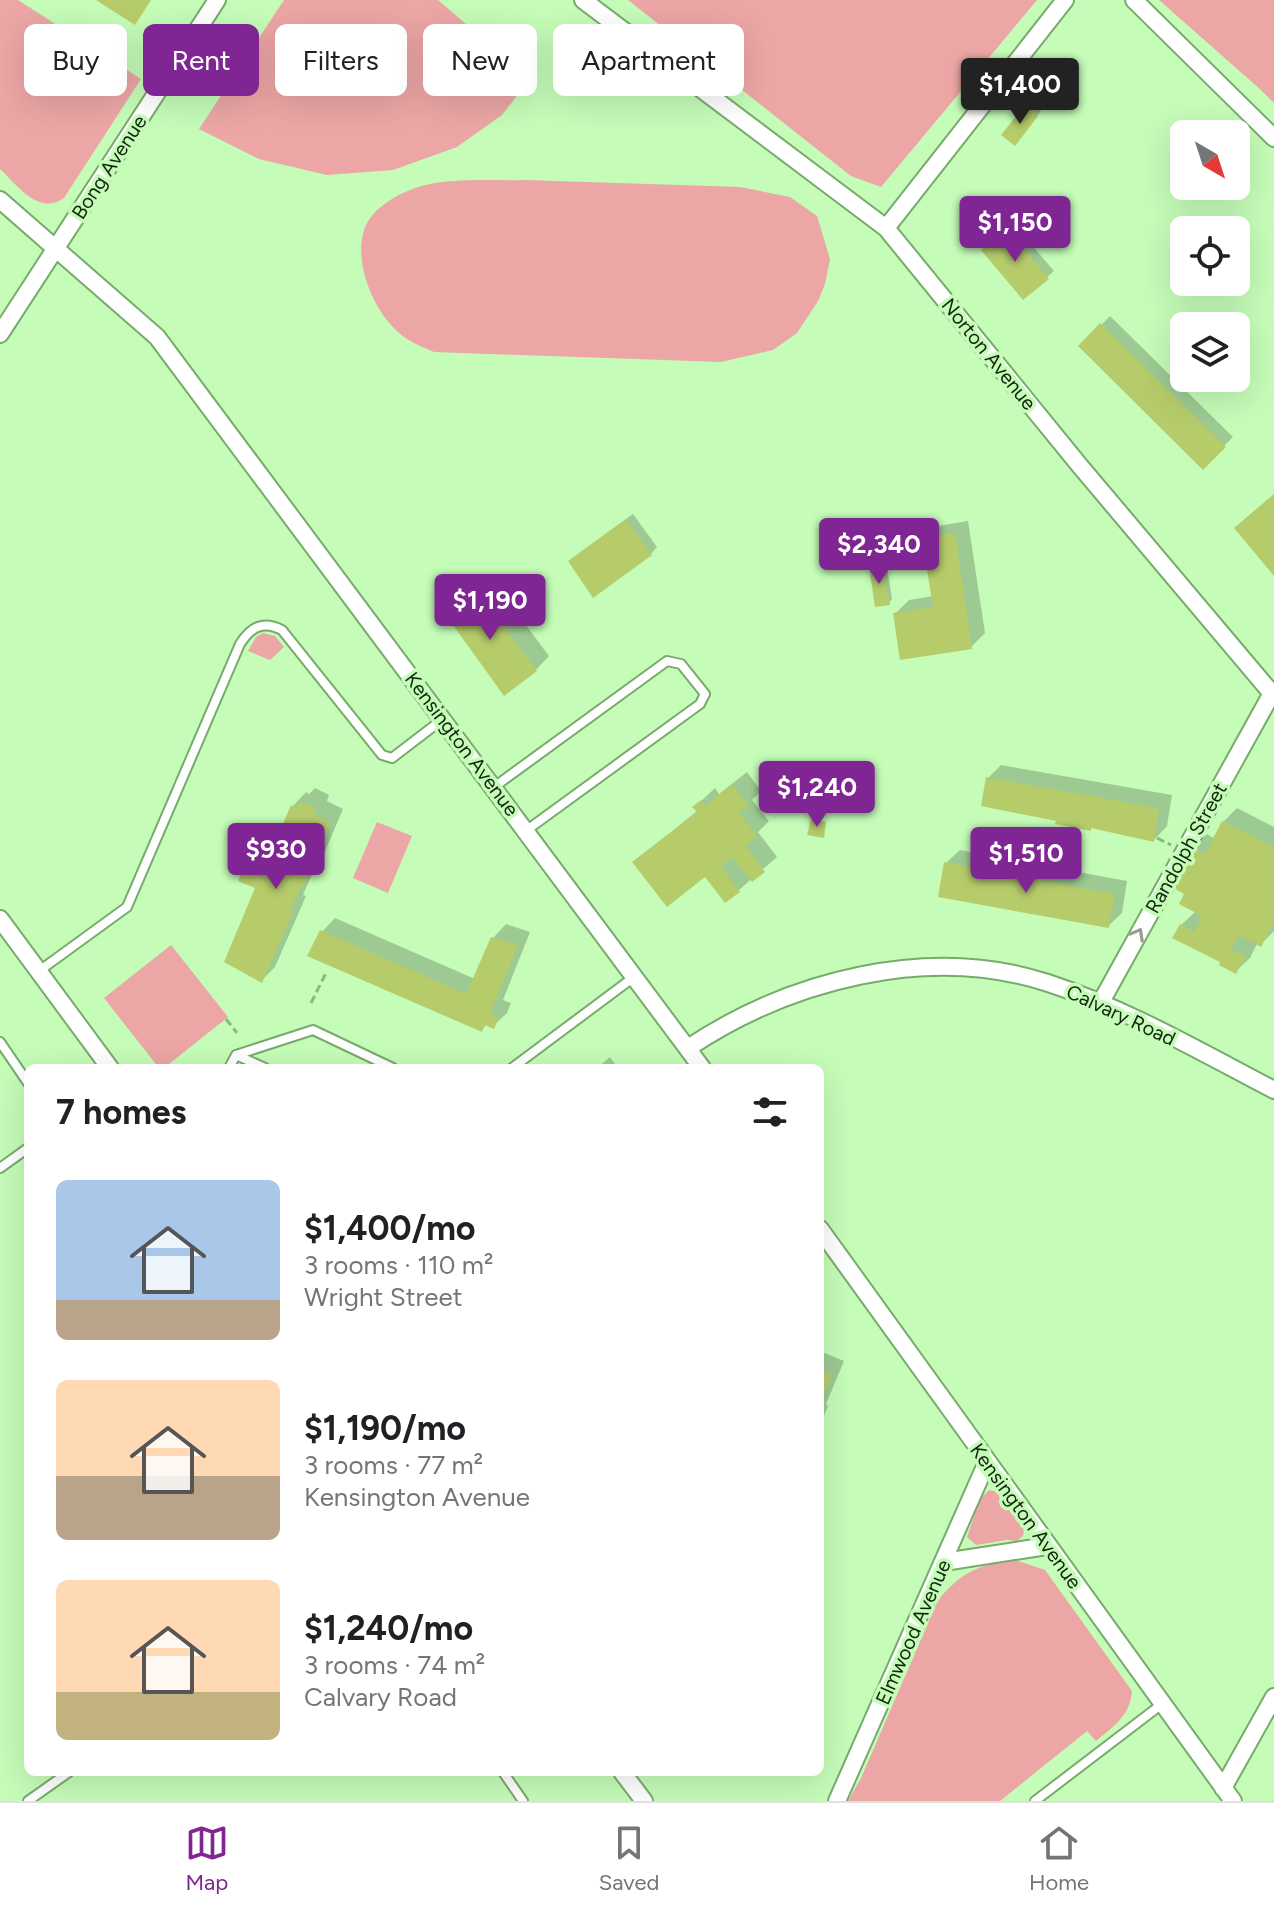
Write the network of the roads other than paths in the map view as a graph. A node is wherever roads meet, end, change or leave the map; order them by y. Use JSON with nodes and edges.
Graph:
{"nodes":[{"id":1,"x":217,"y":0,"type":"edge"},
{"id":2,"x":583,"y":0,"type":"edge"},
{"id":3,"x":1065,"y":0,"type":"edge"},
{"id":4,"x":1134,"y":0,"type":"edge"},
{"id":5,"x":1274,"y":138,"type":"edge"},
{"id":6,"x":0,"y":200,"type":"edge"},
{"id":7,"x":886,"y":228,"type":"junction"},
{"id":8,"x":56,"y":249,"type":"junction"},
{"id":9,"x":0,"y":334,"type":"edge"},
{"id":10,"x":1273,"y":695,"type":"edge"},
{"id":11,"x":443,"y":718,"type":"junction"},
{"id":12,"x":494,"y":787,"type":"junction"},
{"id":13,"x":527,"y":830,"type":"junction"},
{"id":14,"x":0,"y":919,"type":"edge"},
{"id":15,"x":39,"y":971,"type":"junction"},
{"id":16,"x":634,"y":977,"type":"junction"},
{"id":17,"x":1101,"y":1002,"type":"junction"},
{"id":18,"x":0,"y":1042,"type":"edge"},
{"id":19,"x":688,"y":1048,"type":"junction"},
{"id":20,"x":236,"y":1055,"type":"junction"},
{"id":21,"x":107,"y":1064,"type":"edge"},
{"id":22,"x":231,"y":1064,"type":"edge"},
{"id":23,"x":256,"y":1064,"type":"edge"},
{"id":24,"x":385,"y":1064,"type":"edge"},
{"id":25,"x":517,"y":1064,"type":"edge"},
{"id":26,"x":699,"y":1064,"type":"edge"},
{"id":27,"x":24,"y":1077,"type":"edge"},
{"id":28,"x":1274,"y":1090,"type":"edge"},
{"id":29,"x":24,"y":1151,"type":"edge"},
{"id":30,"x":0,"y":1168,"type":"edge"},
{"id":31,"x":824,"y":1235,"type":"edge"},
{"id":32,"x":987,"y":1462,"type":"junction"},
{"id":33,"x":1047,"y":1546,"type":"junction"},
{"id":34,"x":944,"y":1562,"type":"junction"},
{"id":35,"x":1274,"y":1697,"type":"edge"},
{"id":36,"x":1162,"y":1704,"type":"junction"},
{"id":37,"x":63,"y":1776,"type":"edge"},
{"id":38,"x":506,"y":1776,"type":"edge"},
{"id":39,"x":625,"y":1776,"type":"edge"},
{"id":40,"x":1228,"y":1794,"type":"edge"},
{"id":41,"x":28,"y":1801,"type":"edge"},
{"id":42,"x":523,"y":1801,"type":"edge"},
{"id":43,"x":644,"y":1801,"type":"edge"},
{"id":44,"x":837,"y":1801,"type":"edge"},
{"id":45,"x":1035,"y":1801,"type":"edge"}],
"edges":[{"from":1,"to":8,"type":"street","name":"Bong Avenue"},
{"from":2,"to":7,"type":"street","name":"Norton Avenue"},
{"from":3,"to":7,"type":"street"},
{"from":4,"to":5,"type":"street"},
{"from":6,"to":8,"type":"street","name":"Kensington Avenue"},
{"from":7,"to":10,"type":"street","name":"Norton Avenue"},
{"from":8,"to":9,"type":"street","name":"Bong Avenue"},
{"from":8,"to":11,"type":"street","name":"Kensington Avenue"},
{"from":17,"to":10,"type":"street","name":"Randolph Street","one_way":true},
{"from":11,"to":12,"type":"street","name":"Kensington Avenue"},
{"from":11,"to":15,"type":"lane"},
{"from":12,"to":13,"type":"street","name":"Kensington Avenue"},
{"from":12,"to":13,"type":"lane"},
{"from":13,"to":16,"type":"street","name":"Kensington Avenue"},
{"from":14,"to":15,"type":"street"},
{"from":15,"to":21,"type":"street"},
{"from":16,"to":19,"type":"street","name":"Kensington Avenue"},
{"from":16,"to":25,"type":"lane"},
{"from":17,"to":19,"type":"street","name":"Calvary Road"},
{"from":17,"to":28,"type":"street","name":"Calvary Road"},
{"from":18,"to":27,"type":"lane"},
{"from":19,"to":26,"type":"street","name":"Kensington Avenue"},
{"from":20,"to":22,"type":"lane"},
{"from":20,"to":23,"type":"lane"},
{"from":20,"to":24,"type":"lane"},
{"from":29,"to":30,"type":"lane"},
{"from":31,"to":32,"type":"street","name":"Kensington Avenue"},
{"from":32,"to":33,"type":"street","name":"Kensington Avenue"},
{"from":32,"to":34,"type":"street","name":"Elmwood Avenue"},
{"from":33,"to":34,"type":"street"},
{"from":33,"to":36,"type":"street","name":"Kensington Avenue"},
{"from":34,"to":44,"type":"street","name":"Elmwood Avenue"},
{"from":35,"to":40,"type":"street"},
{"from":36,"to":40,"type":"street","name":"Kensington Avenue"},
{"from":36,"to":45,"type":"lane"},
{"from":37,"to":41,"type":"lane"},
{"from":38,"to":42,"type":"lane"},
{"from":39,"to":43,"type":"street"}]}
